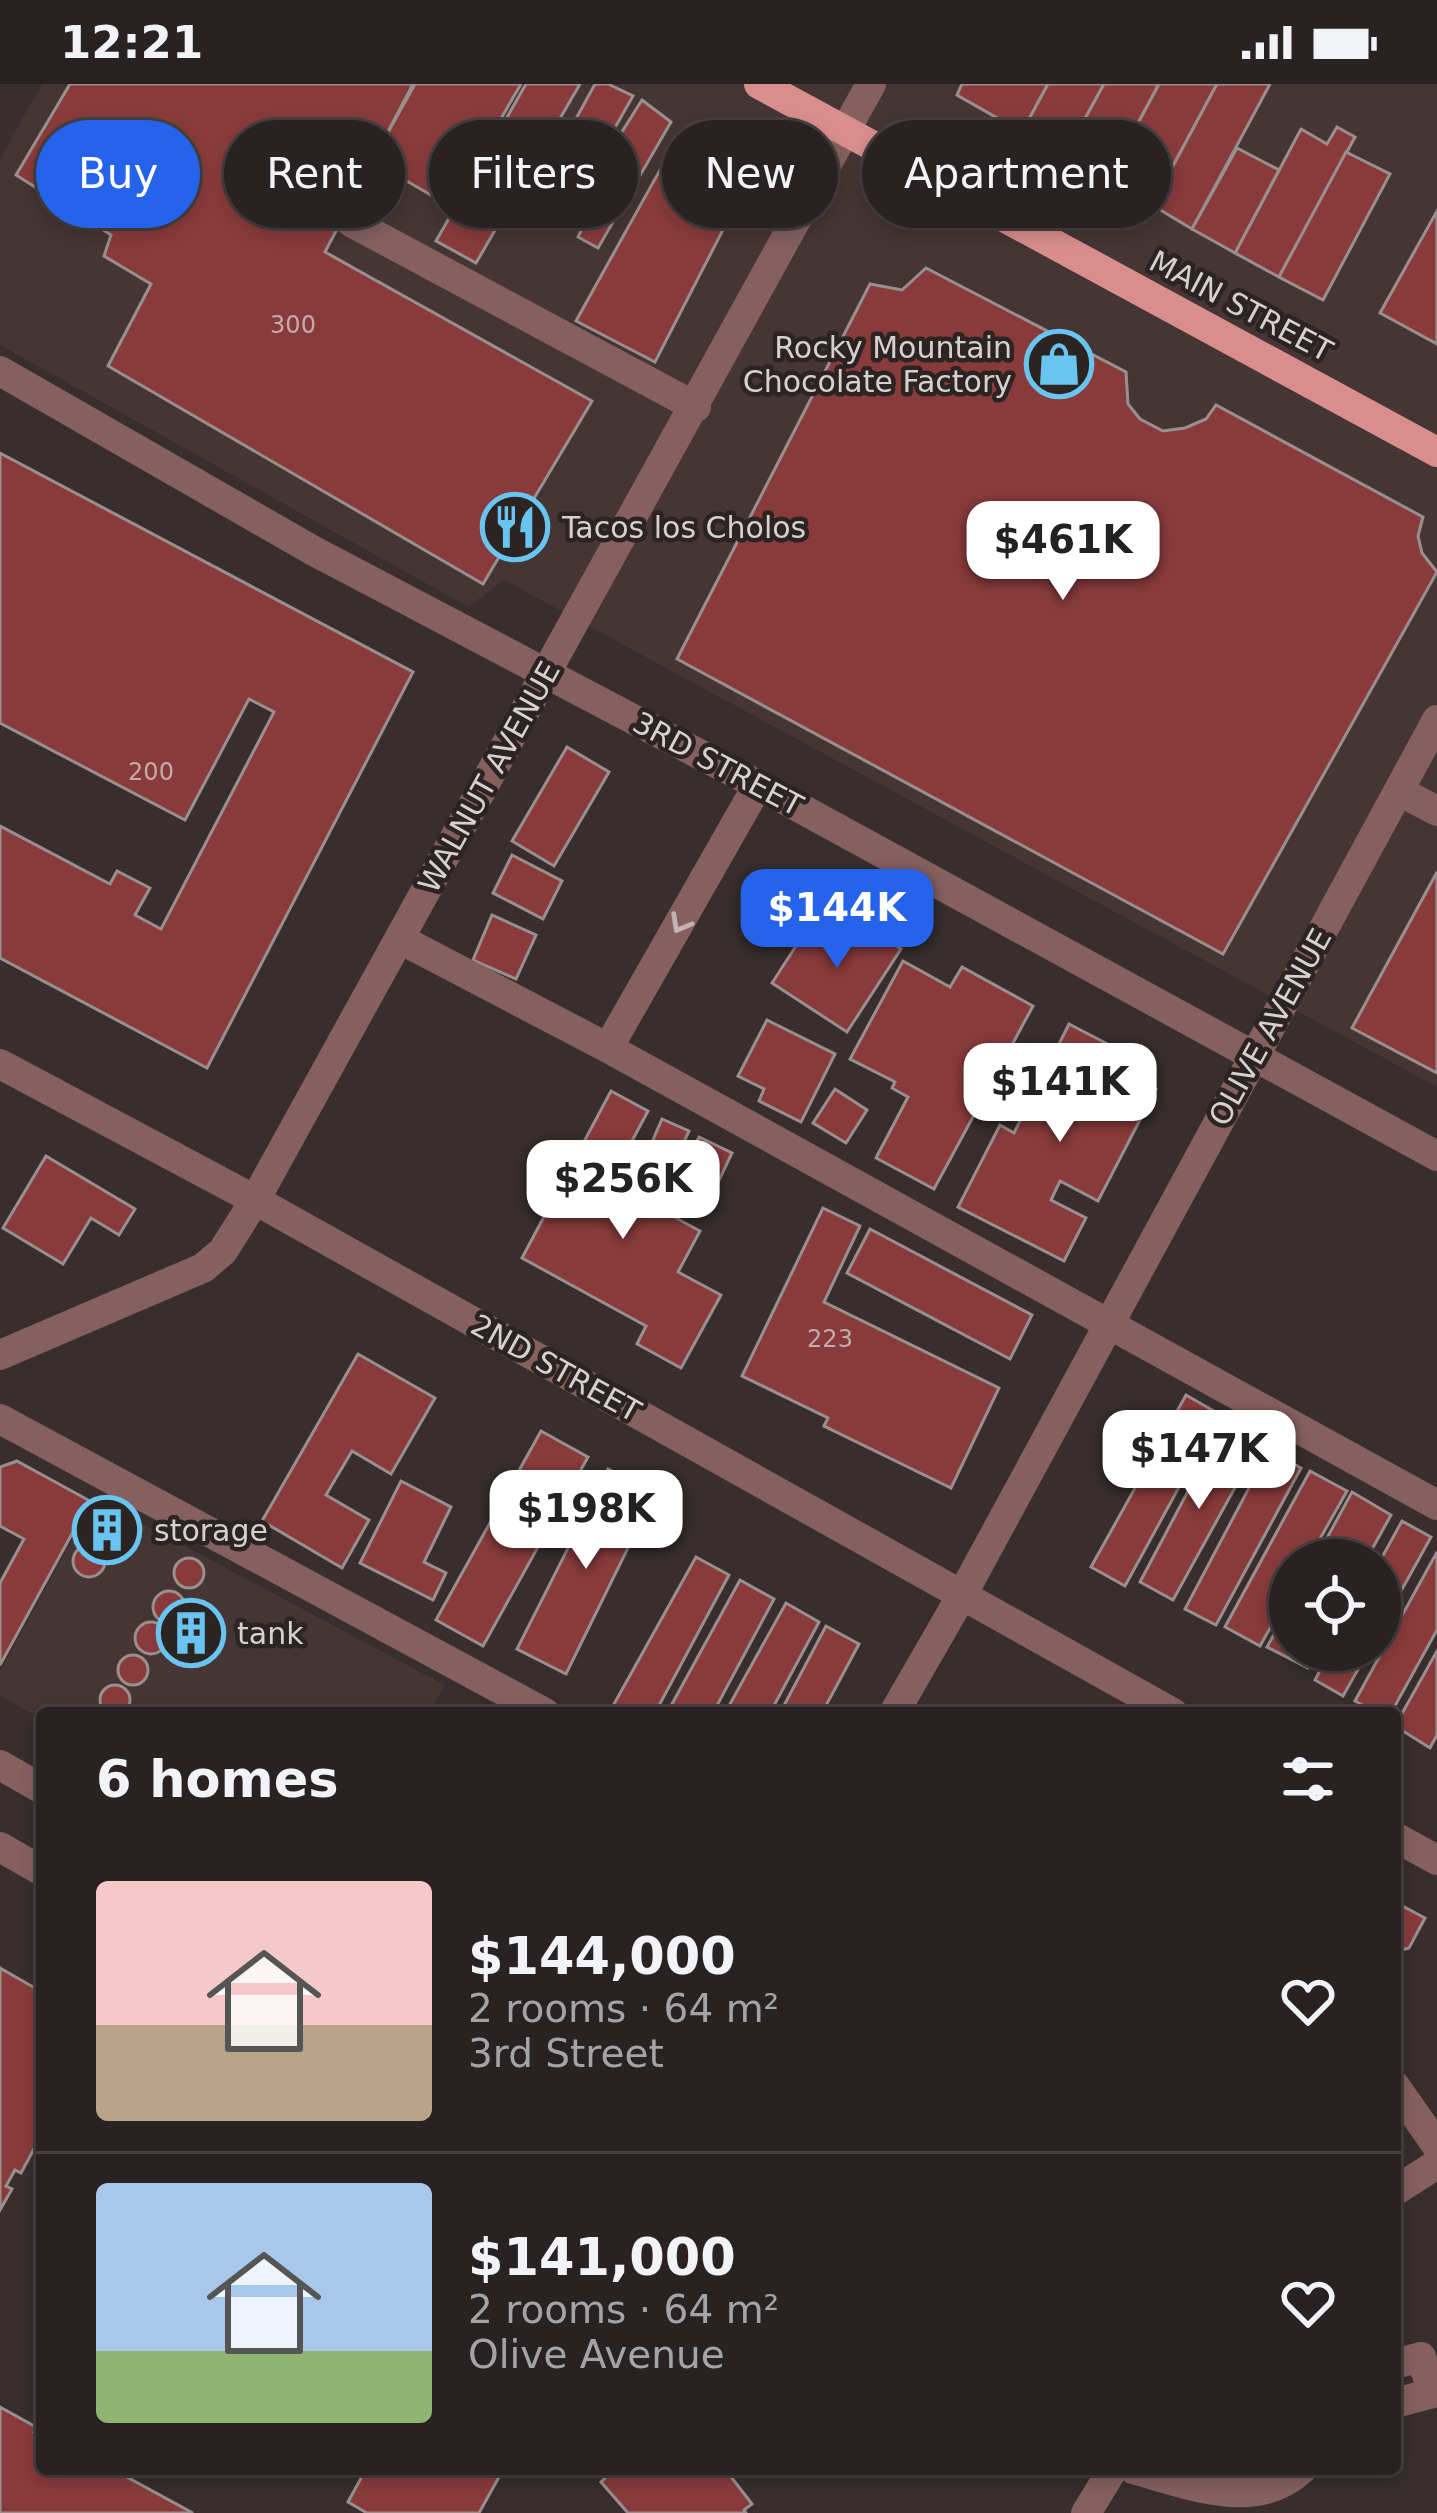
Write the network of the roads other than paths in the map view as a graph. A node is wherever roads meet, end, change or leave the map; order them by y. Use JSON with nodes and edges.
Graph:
{"nodes":[{"id":1,"x":759,"y":84,"type":"edge"},
{"id":2,"x":872,"y":84,"type":"edge"},
{"id":3,"x":845,"y":134,"type":"junction"},
{"id":4,"x":362,"y":228,"type":"edge"},
{"id":5,"x":0,"y":371,"type":"edge"},
{"id":6,"x":696,"y":407,"type":"junction"},
{"id":7,"x":1437,"y":452,"type":"edge"},
{"id":8,"x":547,"y":672,"type":"junction"},
{"id":9,"x":1437,"y":720,"type":"edge"},
{"id":10,"x":758,"y":785,"type":"junction"},
{"id":11,"x":1401,"y":792,"type":"junction"},
{"id":12,"x":1437,"y":812,"type":"edge"},
{"id":13,"x":400,"y":939,"type":"junction"},
{"id":14,"x":608,"y":1048,"type":"junction"},
{"id":15,"x":1254,"y":1055,"type":"junction"},
{"id":16,"x":0,"y":1064,"type":"edge"},
{"id":17,"x":1437,"y":1156,"type":"edge"},
{"id":18,"x":255,"y":1200,"type":"junction"},
{"id":19,"x":1106,"y":1324,"type":"junction"},
{"id":20,"x":0,"y":1355,"type":"edge"},
{"id":21,"x":0,"y":1419,"type":"edge"},
{"id":22,"x":1437,"y":1505,"type":"edge"},
{"id":23,"x":962,"y":1595,"type":"junction"},
{"id":24,"x":534,"y":1707,"type":"edge"},
{"id":25,"x":897,"y":1707,"type":"edge"},
{"id":26,"x":1162,"y":1707,"type":"edge"},
{"id":27,"x":0,"y":1765,"type":"edge"},
{"id":28,"x":36,"y":1786,"type":"edge"},
{"id":29,"x":1401,"y":1840,"type":"edge"},
{"id":30,"x":0,"y":1847,"type":"edge"},
{"id":31,"x":1437,"y":1860,"type":"edge"},
{"id":32,"x":36,"y":1868,"type":"edge"},
{"id":33,"x":1401,"y":2095,"type":"edge"},
{"id":34,"x":1437,"y":2146,"type":"edge"},
{"id":35,"x":1437,"y":2164,"type":"edge"},
{"id":36,"x":1401,"y":2187,"type":"edge"},
{"id":37,"x":1401,"y":2362,"type":"edge"},
{"id":38,"x":1401,"y":2401,"type":"edge"},
{"id":39,"x":1111,"y":2475,"type":"edge"},
{"id":40,"x":1115,"y":2475,"type":"edge"},
{"id":41,"x":1155,"y":2475,"type":"edge"},
{"id":42,"x":1296,"y":2475,"type":"edge"},
{"id":43,"x":1086,"y":2513,"type":"edge"},
{"id":44,"x":1118,"y":2513,"type":"edge"}],
"edges":[{"from":1,"to":3,"type":"main road","name":"MAIN STREET"},
{"from":2,"to":3,"type":"street","name":"WALNUT AVENUE"},
{"from":3,"to":6,"type":"street","name":"WALNUT AVENUE"},
{"from":3,"to":7,"type":"main road","name":"MAIN STREET"},
{"from":4,"to":6,"type":"street"},
{"from":5,"to":8,"type":"street","name":"3RD STREET"},
{"from":6,"to":8,"type":"street","name":"WALNUT AVENUE"},
{"from":8,"to":10,"type":"street","name":"3RD STREET"},
{"from":8,"to":13,"type":"street","name":"WALNUT AVENUE"},
{"from":9,"to":11,"type":"street","name":"OLIVE AVENUE"},
{"from":10,"to":14,"type":"street","one_way":true},
{"from":10,"to":15,"type":"street","name":"3RD STREET"},
{"from":11,"to":12,"type":"street"},
{"from":11,"to":15,"type":"street","name":"OLIVE AVENUE"},
{"from":13,"to":14,"type":"street"},
{"from":13,"to":18,"type":"street","name":"WALNUT AVENUE"},
{"from":14,"to":19,"type":"street"},
{"from":15,"to":17,"type":"street","name":"3RD STREET"},
{"from":15,"to":19,"type":"street","name":"OLIVE AVENUE"},
{"from":16,"to":18,"type":"street","name":"2ND STREET"},
{"from":18,"to":20,"type":"street","name":"WALNUT AVENUE"},
{"from":18,"to":23,"type":"street","name":"2ND STREET"},
{"from":19,"to":22,"type":"street"},
{"from":19,"to":23,"type":"street","name":"OLIVE AVENUE"},
{"from":21,"to":24,"type":"street"},
{"from":23,"to":25,"type":"street","name":"OLIVE AVENUE"},
{"from":23,"to":26,"type":"street","name":"2ND STREET"},
{"from":27,"to":28,"type":"street"},
{"from":29,"to":31,"type":"street"},
{"from":30,"to":32,"type":"street"},
{"from":33,"to":34,"type":"street"},
{"from":35,"to":36,"type":"street"},
{"from":37,"to":38,"type":"street"},
{"from":39,"to":43,"type":"street"},
{"from":40,"to":44,"type":"street"},
{"from":41,"to":42,"type":"street"}]}
